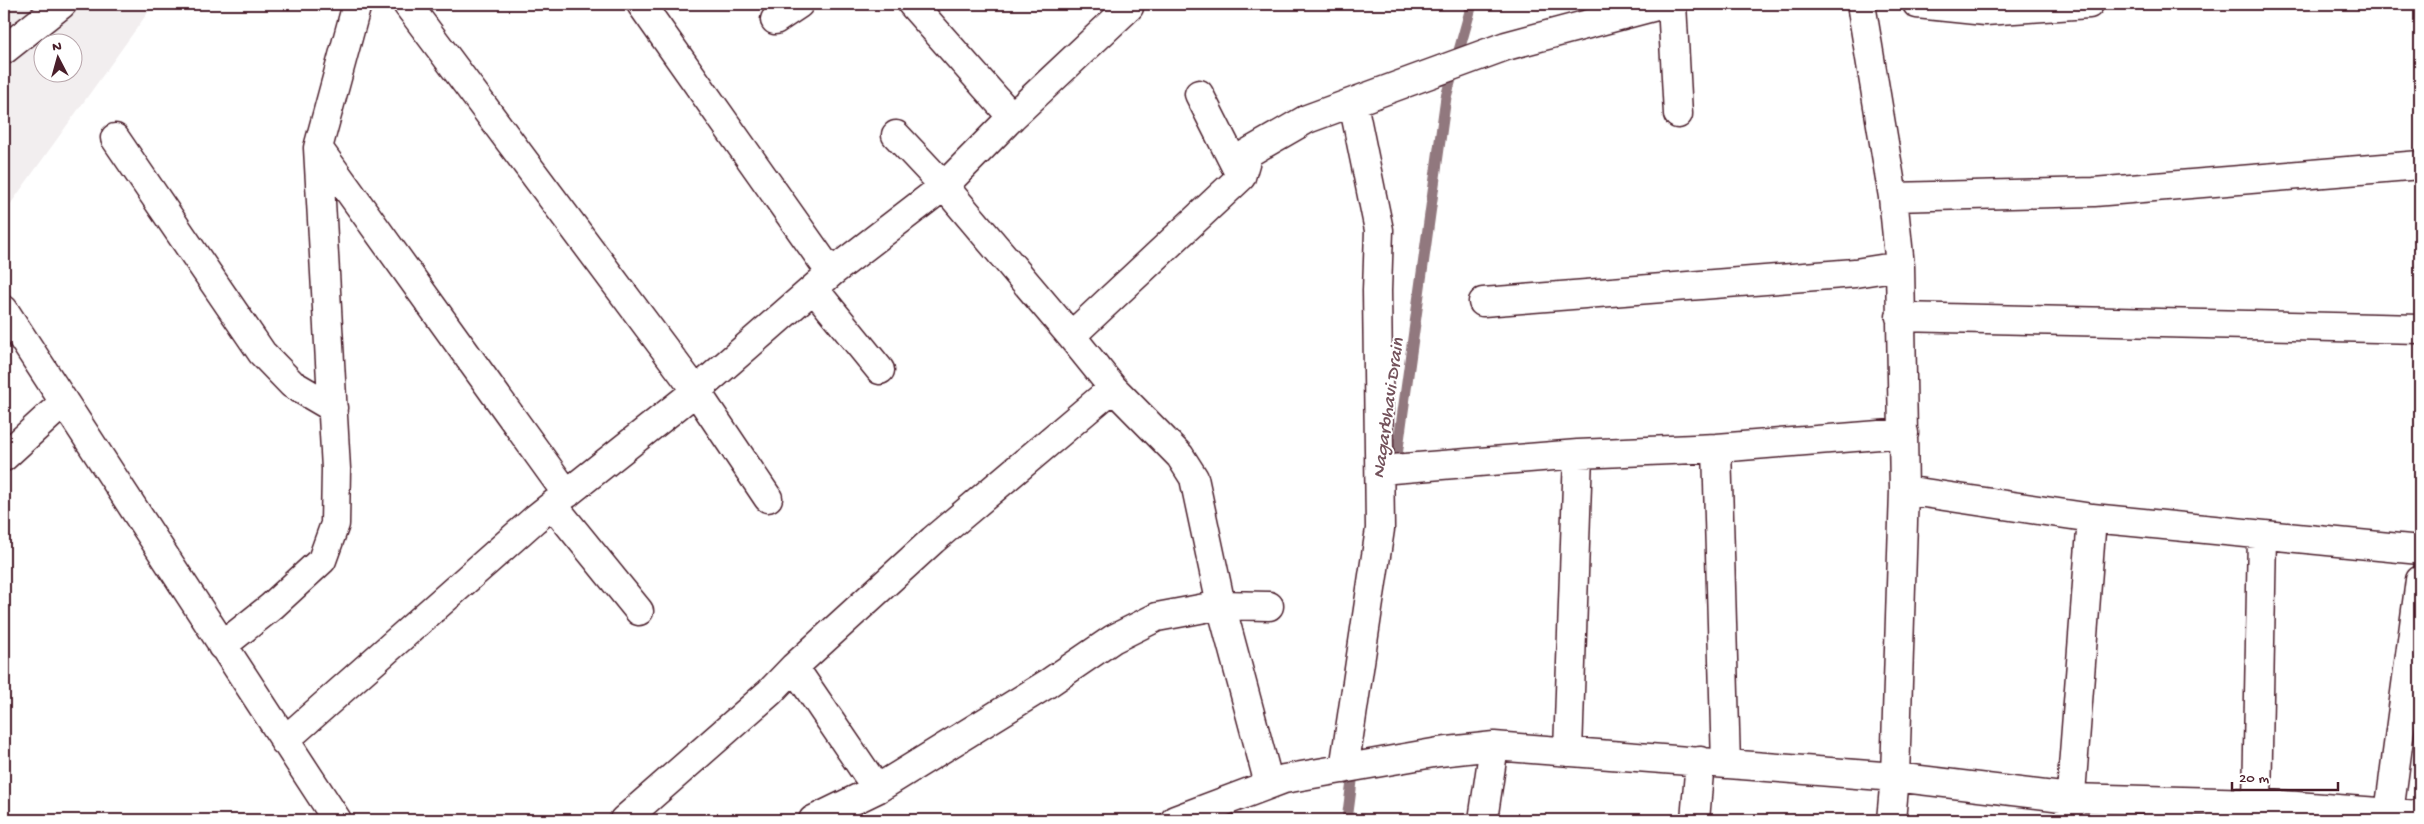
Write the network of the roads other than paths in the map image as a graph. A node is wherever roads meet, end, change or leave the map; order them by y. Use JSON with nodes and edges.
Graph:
{"nodes":[{"id":1,"x":62,"y":4,"type":"edge"},
{"id":2,"x":357,"y":4,"type":"edge"},
{"id":3,"x":407,"y":4,"type":"edge"},
{"id":4,"x":641,"y":4,"type":"edge"},
{"id":5,"x":799,"y":4,"type":"edge"},
{"id":6,"x":912,"y":4,"type":"edge"},
{"id":7,"x":1664,"y":4,"type":"edge"},
{"id":8,"x":1672,"y":4,"type":"edge"},
{"id":9,"x":1861,"y":4,"type":"edge"},
{"id":10,"x":1917,"y":4,"type":"edge"},
{"id":11,"x":2089,"y":4,"type":"edge"},
{"id":12,"x":1129,"y":5,"type":"edge"},
{"id":13,"x":775,"y":20,"type":"dead end"},
{"id":14,"x":4,"y":50,"type":"edge"},
{"id":15,"x":1199,"y":94,"type":"dead end"},
{"id":16,"x":1353,"y":103,"type":"junction"},
{"id":17,"x":1678,"y":114,"type":"dead end"},
{"id":18,"x":1012,"y":117,"type":"junction"},
{"id":19,"x":896,"y":135,"type":"dead end"},
{"id":20,"x":114,"y":138,"type":"dead end"},
{"id":21,"x":318,"y":148,"type":"junction"},
{"id":22,"x":2420,"y":165,"type":"edge"},
{"id":23,"x":1241,"y":177,"type":"junction"},
{"id":24,"x":944,"y":186,"type":"junction"},
{"id":25,"x":1893,"y":197,"type":"junction"},
{"id":26,"x":1900,"y":266,"type":"junction"},
{"id":27,"x":822,"y":281,"type":"junction"},
{"id":28,"x":1483,"y":302,"type":"dead end"},
{"id":29,"x":4,"y":310,"type":"edge"},
{"id":30,"x":1900,"y":317,"type":"junction"},
{"id":31,"x":2420,"y":329,"type":"edge"},
{"id":32,"x":1071,"y":336,"type":"junction"},
{"id":33,"x":880,"y":370,"type":"dead end"},
{"id":34,"x":1113,"y":388,"type":"junction"},
{"id":35,"x":696,"y":391,"type":"junction"},
{"id":36,"x":64,"y":402,"type":"junction"},
{"id":37,"x":333,"y":408,"type":"junction"},
{"id":38,"x":1904,"y":433,"type":"junction"},
{"id":39,"x":1717,"y":448,"type":"junction"},
{"id":40,"x":1578,"y":454,"type":"junction"},
{"id":41,"x":4,"y":457,"type":"edge"},
{"id":42,"x":1381,"y":470,"type":"junction"},
{"id":43,"x":1904,"y":490,"type":"junction"},
{"id":44,"x":768,"y":498,"type":"dead end"},
{"id":45,"x":560,"y":499,"type":"junction"},
{"id":46,"x":2092,"y":518,"type":"junction"},
{"id":47,"x":2262,"y":535,"type":"junction"},
{"id":48,"x":2420,"y":550,"type":"edge"},
{"id":49,"x":2420,"y":580,"type":"edge"},
{"id":50,"x":1220,"y":605,"type":"junction"},
{"id":51,"x":1270,"y":606,"type":"dead end"},
{"id":52,"x":639,"y":611,"type":"dead end"},
{"id":53,"x":222,"y":646,"type":"junction"},
{"id":54,"x":794,"y":667,"type":"junction"},
{"id":55,"x":284,"y":741,"type":"junction"},
{"id":56,"x":1494,"y":746,"type":"junction"},
{"id":57,"x":1568,"y":752,"type":"junction"},
{"id":58,"x":1713,"y":762,"type":"junction"},
{"id":59,"x":1344,"y":769,"type":"junction"},
{"id":60,"x":1894,"y":777,"type":"junction"},
{"id":61,"x":1277,"y":781,"type":"junction"},
{"id":62,"x":877,"y":789,"type":"junction"},
{"id":63,"x":2069,"y":809,"type":"edge"},
{"id":64,"x":2256,"y":812,"type":"edge"},
{"id":65,"x":2390,"y":813,"type":"junction"},
{"id":66,"x":2418,"y":817,"type":"edge"},
{"id":67,"x":336,"y":820,"type":"edge"},
{"id":68,"x":624,"y":820,"type":"edge"},
{"id":69,"x":813,"y":820,"type":"edge"},
{"id":70,"x":1175,"y":820,"type":"edge"},
{"id":71,"x":1483,"y":820,"type":"edge"},
{"id":72,"x":1695,"y":820,"type":"edge"},
{"id":73,"x":1891,"y":820,"type":"edge"}],
"edges":[{"from":1,"to":14,"type":"street"},
{"from":2,"to":21,"type":"street"},
{"from":3,"to":35,"type":"street"},
{"from":4,"to":27,"type":"street"},
{"from":5,"to":13,"type":"street"},
{"from":6,"to":18,"type":"street"},
{"from":7,"to":16,"type":"street"},
{"from":8,"to":17,"type":"street"},
{"from":9,"to":25,"type":"street"},
{"from":10,"to":11,"type":"street"},
{"from":12,"to":18,"type":"street"},
{"from":15,"to":23,"type":"street"},
{"from":16,"to":23,"type":"street"},
{"from":16,"to":42,"type":"street"},
{"from":18,"to":24,"type":"street"},
{"from":19,"to":24,"type":"street"},
{"from":20,"to":37,"type":"street"},
{"from":21,"to":37,"type":"street"},
{"from":21,"to":45,"type":"street"},
{"from":22,"to":25,"type":"street"},
{"from":23,"to":32,"type":"street"},
{"from":24,"to":27,"type":"street"},
{"from":24,"to":32,"type":"street"},
{"from":25,"to":26,"type":"street"},
{"from":26,"to":28,"type":"street"},
{"from":26,"to":30,"type":"street"},
{"from":27,"to":33,"type":"street"},
{"from":27,"to":35,"type":"street"},
{"from":29,"to":36,"type":"street"},
{"from":30,"to":31,"type":"street"},
{"from":30,"to":38,"type":"street"},
{"from":32,"to":34,"type":"street"},
{"from":34,"to":50,"type":"street"},
{"from":34,"to":54,"type":"street"},
{"from":35,"to":44,"type":"street"},
{"from":35,"to":45,"type":"street"},
{"from":36,"to":41,"type":"street"},
{"from":36,"to":53,"type":"street"},
{"from":37,"to":53,"type":"street"},
{"from":38,"to":39,"type":"street"},
{"from":38,"to":43,"type":"street"},
{"from":39,"to":40,"type":"street"},
{"from":39,"to":58,"type":"street"},
{"from":40,"to":42,"type":"street"},
{"from":40,"to":57,"type":"street"},
{"from":42,"to":59,"type":"street"},
{"from":43,"to":46,"type":"street"},
{"from":43,"to":60,"type":"street"},
{"from":45,"to":52,"type":"street"},
{"from":45,"to":55,"type":"street"},
{"from":46,"to":47,"type":"street"},
{"from":46,"to":63,"type":"street"},
{"from":47,"to":48,"type":"street"},
{"from":47,"to":64,"type":"street"},
{"from":49,"to":65,"type":"street"},
{"from":50,"to":51,"type":"street"},
{"from":50,"to":61,"type":"street"},
{"from":50,"to":62,"type":"street"},
{"from":53,"to":55,"type":"street"},
{"from":54,"to":62,"type":"street"},
{"from":54,"to":68,"type":"street"},
{"from":55,"to":67,"type":"street"},
{"from":56,"to":57,"type":"street"},
{"from":56,"to":59,"type":"street"},
{"from":56,"to":71,"type":"street"},
{"from":57,"to":58,"type":"street"},
{"from":58,"to":60,"type":"street"},
{"from":58,"to":72,"type":"street"},
{"from":59,"to":61,"type":"street"},
{"from":60,"to":63,"type":"street"},
{"from":60,"to":73,"type":"street"},
{"from":61,"to":70,"type":"street"},
{"from":62,"to":69,"type":"street"},
{"from":63,"to":64,"type":"street"},
{"from":64,"to":65,"type":"street"},
{"from":65,"to":66,"type":"street"}]}
